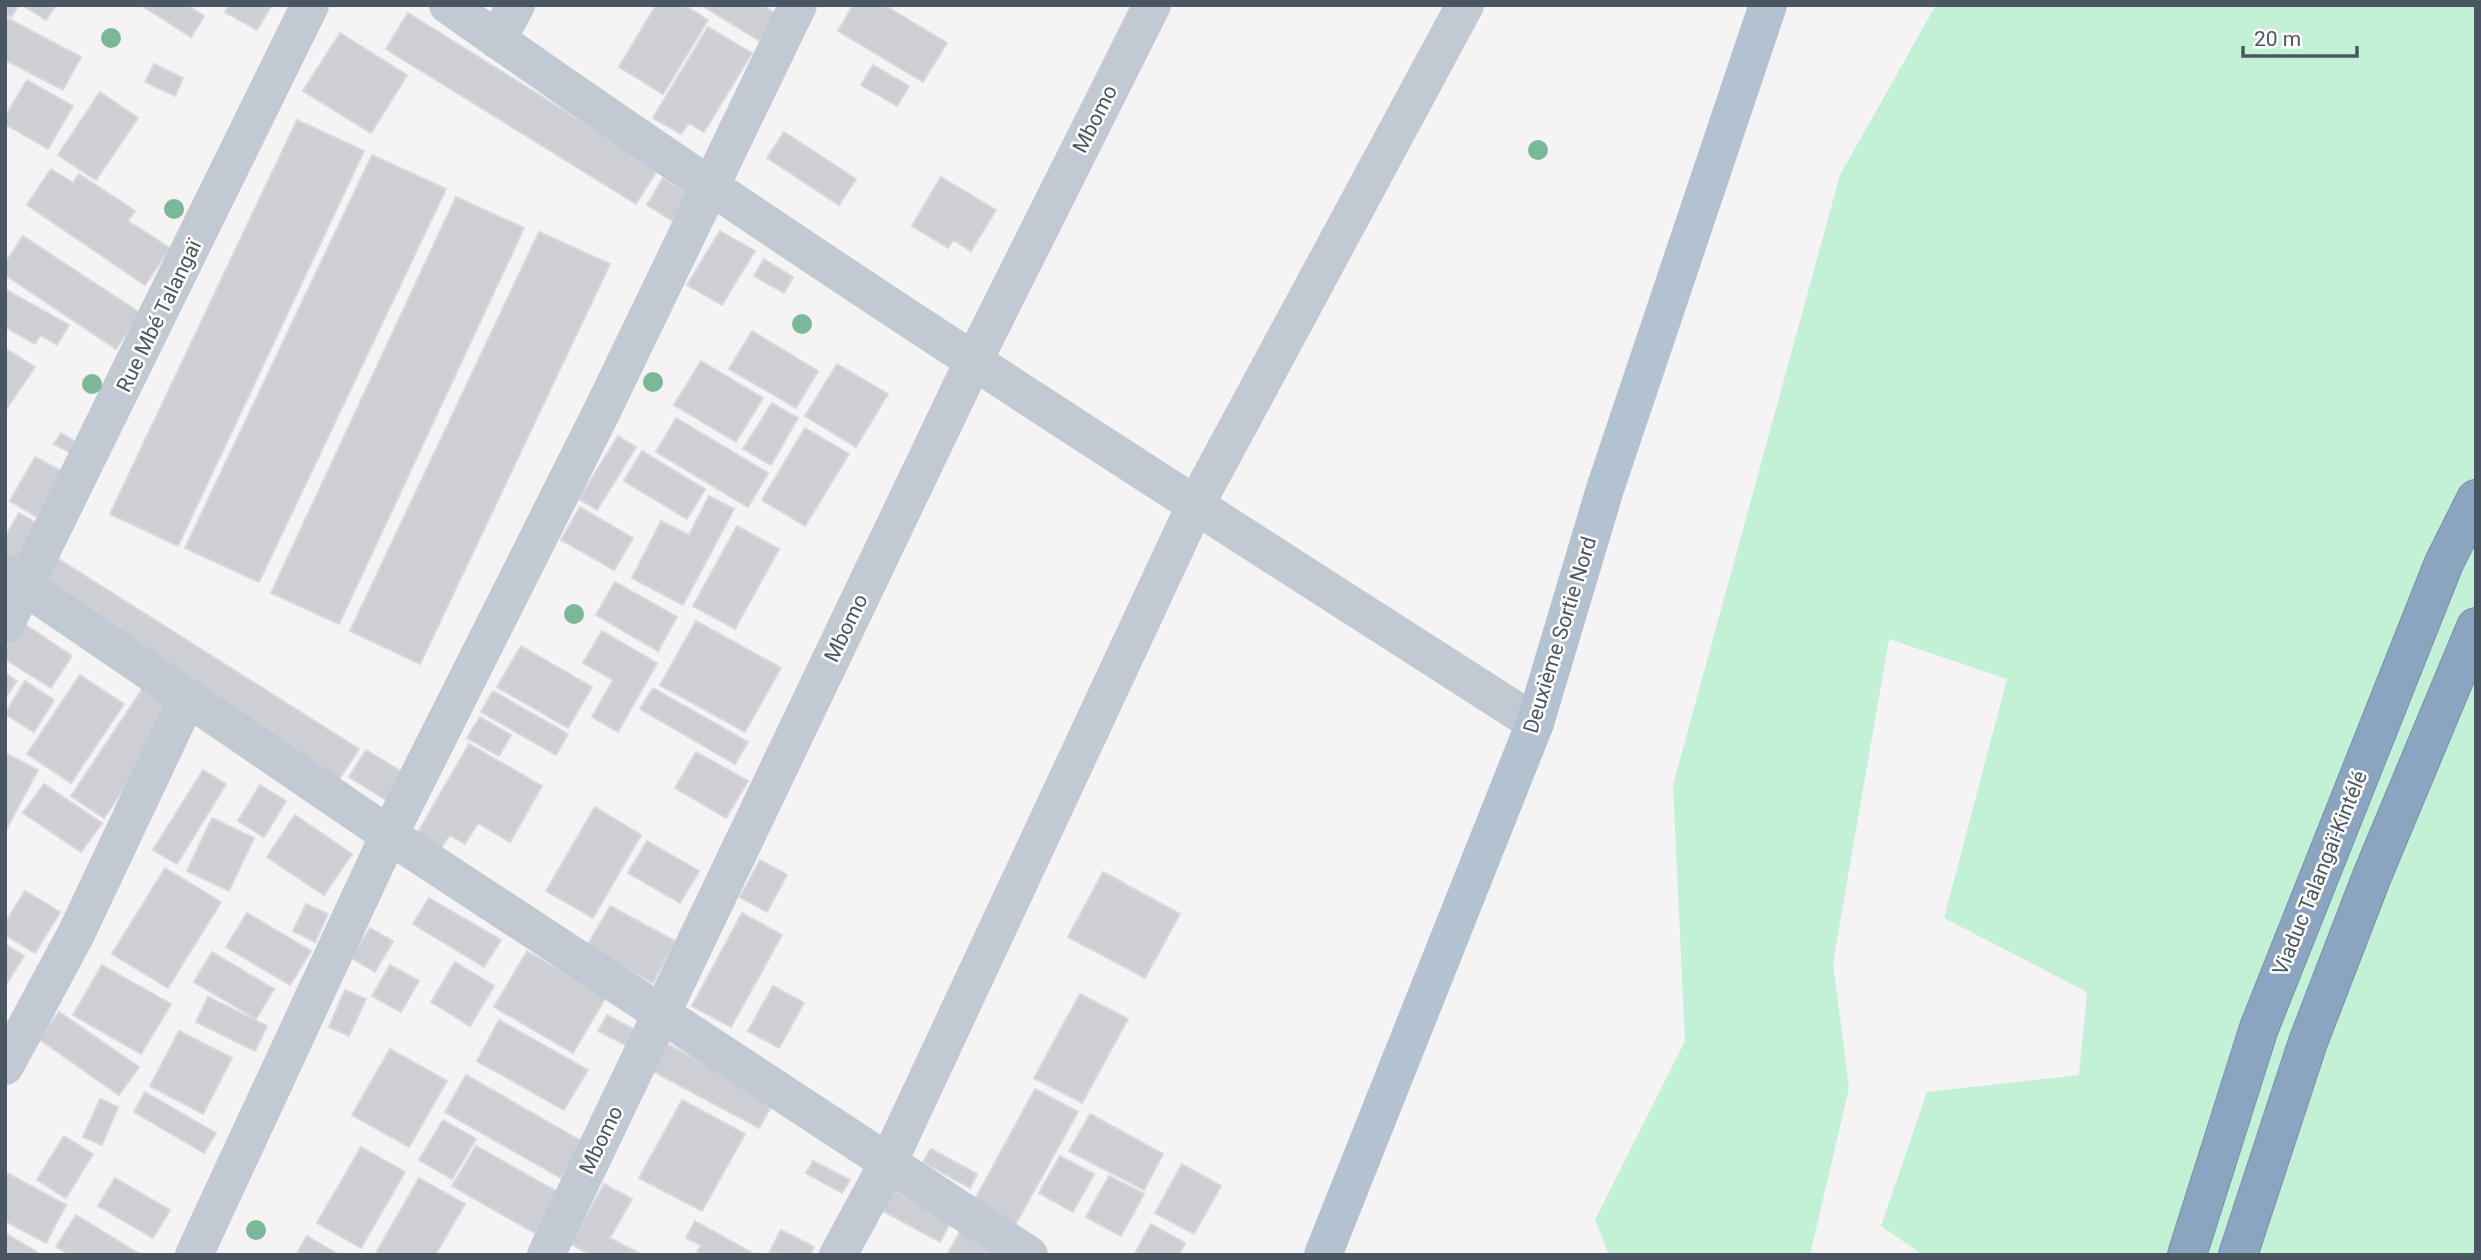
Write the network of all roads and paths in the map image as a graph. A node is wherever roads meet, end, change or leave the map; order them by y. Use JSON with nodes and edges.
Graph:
{"nodes":[{"id":1,"x":310,"y":5,"type":"edge"},
{"id":2,"x":448,"y":5,"type":"edge"},
{"id":3,"x":516,"y":5,"type":"edge"},
{"id":4,"x":798,"y":5,"type":"edge"},
{"id":5,"x":1152,"y":5,"type":"edge"},
{"id":6,"x":1465,"y":5,"type":"edge"},
{"id":7,"x":1769,"y":5,"type":"edge"},
{"id":8,"x":497,"y":40,"type":"junction"},
{"id":9,"x":708,"y":187,"type":"junction"},
{"id":10,"x":974,"y":360,"type":"junction"},
{"id":11,"x":2476,"y":499,"type":"edge"},
{"id":12,"x":1195,"y":506,"type":"junction"},
{"id":13,"x":15,"y":580,"type":"edge"},
{"id":14,"x":5,"y":625,"type":"edge"},
{"id":15,"x":2476,"y":626,"type":"edge"},
{"id":16,"x":187,"y":699,"type":"junction"},
{"id":17,"x":1535,"y":723,"type":"junction"},
{"id":18,"x":389,"y":835,"type":"junction"},
{"id":19,"x":662,"y":1012,"type":"junction"},
{"id":20,"x":5,"y":1066,"type":"edge"},
{"id":21,"x":888,"y":1163,"type":"junction"},
{"id":22,"x":194,"y":1255,"type":"edge"},
{"id":23,"x":546,"y":1255,"type":"edge"},
{"id":24,"x":838,"y":1255,"type":"edge"},
{"id":25,"x":1029,"y":1255,"type":"edge"},
{"id":26,"x":1323,"y":1255,"type":"edge"},
{"id":27,"x":2187,"y":1255,"type":"edge"},
{"id":28,"x":2238,"y":1255,"type":"edge"}],
"edges":[{"from":1,"to":13,"type":"street","name":"Rue Mbé Talangaï"},
{"from":2,"to":8,"type":"street"},
{"from":3,"to":8,"type":"street"},
{"from":4,"to":9,"type":"street"},
{"from":5,"to":10,"type":"street","name":"Mbomo"},
{"from":6,"to":12,"type":"street"},
{"from":7,"to":17,"type":"main road","name":"Deuxième Sortie Nord"},
{"from":8,"to":9,"type":"street"},
{"from":9,"to":10,"type":"street"},
{"from":9,"to":18,"type":"street"},
{"from":10,"to":12,"type":"street"},
{"from":10,"to":19,"type":"street","name":"Mbomo"},
{"from":11,"to":27,"type":"highway","name":"Viaduc Talangaï-Kintélé"},
{"from":12,"to":17,"type":"street"},
{"from":12,"to":21,"type":"street"},
{"from":13,"to":14,"type":"street","name":"Rue Mbé Talangaï"},
{"from":13,"to":16,"type":"street"},
{"from":15,"to":28,"type":"highway"},
{"from":16,"to":18,"type":"street"},
{"from":16,"to":20,"type":"street"},
{"from":17,"to":26,"type":"main road","name":"Deuxième Sortie Nord"},
{"from":18,"to":19,"type":"street"},
{"from":18,"to":22,"type":"street"},
{"from":19,"to":21,"type":"street"},
{"from":19,"to":23,"type":"street","name":"Mbomo"},
{"from":21,"to":24,"type":"street"},
{"from":21,"to":25,"type":"street"}]}
